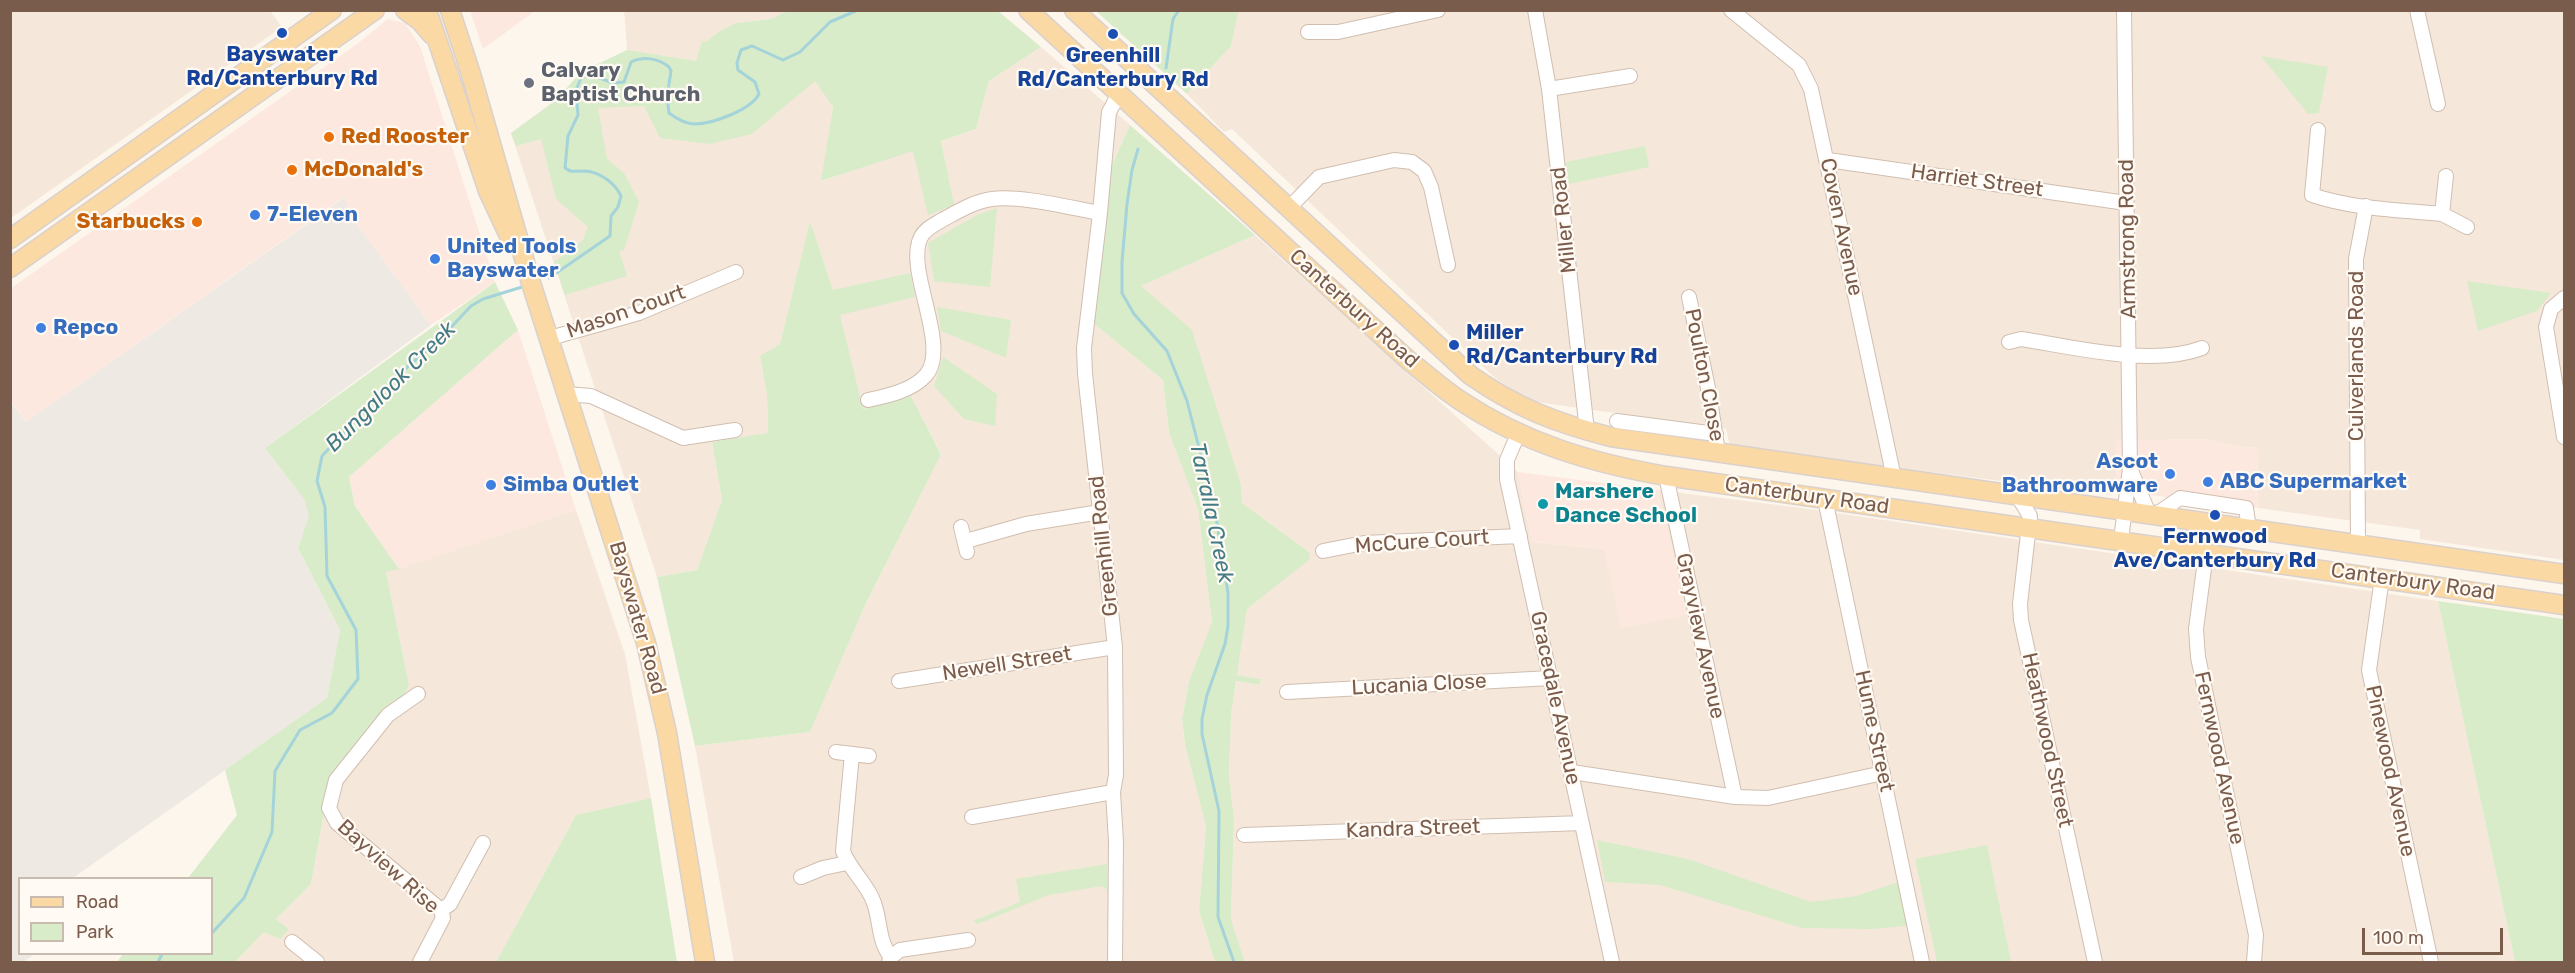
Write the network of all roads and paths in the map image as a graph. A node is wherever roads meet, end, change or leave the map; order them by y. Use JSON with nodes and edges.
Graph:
{"nodes":[{"id":1,"x":332,"y":10,"type":"edge"},
{"id":2,"x":375,"y":10,"type":"edge"},
{"id":3,"x":405,"y":10,"type":"edge"},
{"id":4,"x":426,"y":10,"type":"edge"},
{"id":5,"x":450,"y":10,"type":"edge"},
{"id":6,"x":1028,"y":10,"type":"edge"},
{"id":7,"x":1074,"y":10,"type":"edge"},
{"id":8,"x":1438,"y":10,"type":"edge"},
{"id":9,"x":1535,"y":10,"type":"edge"},
{"id":10,"x":1731,"y":10,"type":"edge"},
{"id":11,"x":2417,"y":10,"type":"edge"},
{"id":12,"x":2123,"y":11,"type":"edge"},
{"id":13,"x":1308,"y":32,"type":"dead end"},
{"id":14,"x":442,"y":52,"type":"junction"},
{"id":15,"x":1143,"y":73,"type":"junction"},
{"id":16,"x":1630,"y":75,"type":"dead end"},
{"id":17,"x":1549,"y":89,"type":"junction"},
{"id":18,"x":1123,"y":97,"type":"junction"},
{"id":19,"x":203,"y":102,"type":"junction"},
{"id":20,"x":2438,"y":104,"type":"dead end"},
{"id":21,"x":222,"y":119,"type":"junction"},
{"id":22,"x":2318,"y":129,"type":"dead end"},
{"id":23,"x":1828,"y":160,"type":"junction"},
{"id":24,"x":2446,"y":176,"type":"dead end"},
{"id":25,"x":496,"y":196,"type":"junction"},
{"id":26,"x":2126,"y":202,"type":"junction"},
{"id":27,"x":2366,"y":206,"type":"junction"},
{"id":28,"x":1289,"y":208,"type":"junction"},
{"id":29,"x":1100,"y":213,"type":"junction"},
{"id":30,"x":2442,"y":214,"type":"junction"},
{"id":31,"x":2467,"y":227,"type":"dead end"},
{"id":32,"x":1269,"y":233,"type":"junction"},
{"id":33,"x":10,"y":239,"type":"edge"},
{"id":34,"x":1448,"y":266,"type":"dead end"},
{"id":35,"x":10,"y":268,"type":"edge"},
{"id":36,"x":736,"y":272,"type":"dead end"},
{"id":37,"x":1689,"y":297,"type":"dead end"},
{"id":38,"x":2565,"y":298,"type":"edge"},
{"id":39,"x":550,"y":338,"type":"junction"},
{"id":40,"x":2009,"y":342,"type":"dead end"},
{"id":41,"x":2202,"y":348,"type":"dead end"},
{"id":42,"x":2130,"y":355,"type":"junction"},
{"id":43,"x":567,"y":394,"type":"junction"},
{"id":44,"x":868,"y":400,"type":"dead end"},
{"id":45,"x":1617,"y":421,"type":"dead end"},
{"id":46,"x":735,"y":430,"type":"dead end"},
{"id":47,"x":1587,"y":431,"type":"junction"},
{"id":48,"x":1518,"y":434,"type":"junction"},
{"id":49,"x":1716,"y":434,"type":"junction"},
{"id":50,"x":2565,"y":437,"type":"edge"},
{"id":51,"x":1662,"y":445,"type":"junction"},
{"id":52,"x":1718,"y":453,"type":"junction"},
{"id":53,"x":2130,"y":468,"type":"junction"},
{"id":54,"x":1833,"y":470,"type":"junction"},
{"id":55,"x":1666,"y":476,"type":"junction"},
{"id":56,"x":1894,"y":478,"type":"junction"},
{"id":57,"x":2017,"y":495,"type":"junction"},
{"id":58,"x":1826,"y":499,"type":"junction"},
{"id":59,"x":2050,"y":500,"type":"junction"},
{"id":60,"x":2124,"y":510,"type":"junction"},
{"id":61,"x":1100,"y":512,"type":"junction"},
{"id":62,"x":2152,"y":514,"type":"junction"},
{"id":63,"x":2030,"y":521,"type":"junction"},
{"id":64,"x":962,"y":527,"type":"dead end"},
{"id":65,"x":1520,"y":536,"type":"junction"},
{"id":66,"x":2326,"y":539,"type":"junction"},
{"id":67,"x":2121,"y":540,"type":"junction"},
{"id":68,"x":2358,"y":543,"type":"junction"},
{"id":69,"x":1323,"y":551,"type":"dead end"},
{"id":70,"x":2206,"y":553,"type":"junction"},
{"id":71,"x":2324,"y":569,"type":"junction"},
{"id":72,"x":2565,"y":574,"type":"edge"},
{"id":73,"x":2382,"y":578,"type":"junction"},
{"id":74,"x":2565,"y":604,"type":"edge"},
{"id":75,"x":1115,"y":646,"type":"junction"},
{"id":76,"x":1551,"y":678,"type":"junction"},
{"id":77,"x":899,"y":681,"type":"dead end"},
{"id":78,"x":1287,"y":692,"type":"dead end"},
{"id":79,"x":418,"y":694,"type":"dead end"},
{"id":80,"x":836,"y":752,"type":"dead end"},
{"id":81,"x":852,"y":754,"type":"junction"},
{"id":82,"x":869,"y":756,"type":"dead end"},
{"id":83,"x":1572,"y":772,"type":"junction"},
{"id":84,"x":1883,"y":773,"type":"junction"},
{"id":85,"x":1113,"y":792,"type":"junction"},
{"id":86,"x":1735,"y":796,"type":"junction"},
{"id":87,"x":972,"y":816,"type":"dead end"},
{"id":88,"x":1582,"y":823,"type":"junction"},
{"id":89,"x":1244,"y":835,"type":"dead end"},
{"id":90,"x":483,"y":843,"type":"dead end"},
{"id":91,"x":847,"y":863,"type":"junction"},
{"id":92,"x":801,"y":877,"type":"dead end"},
{"id":93,"x":441,"y":910,"type":"junction"},
{"id":94,"x":968,"y":940,"type":"dead end"},
{"id":95,"x":292,"y":942,"type":"dead end"},
{"id":96,"x":890,"y":960,"type":"edge"},
{"id":97,"x":317,"y":963,"type":"edge"},
{"id":98,"x":420,"y":963,"type":"edge"},
{"id":99,"x":705,"y":963,"type":"edge"},
{"id":100,"x":1115,"y":963,"type":"edge"},
{"id":101,"x":1612,"y":963,"type":"edge"},
{"id":102,"x":1922,"y":963,"type":"edge"},
{"id":103,"x":2095,"y":963,"type":"edge"},
{"id":104,"x":2254,"y":963,"type":"edge"},
{"id":105,"x":2431,"y":963,"type":"edge"}],
"edges":[{"from":1,"to":19,"type":"main road"},
{"from":2,"to":21,"type":"main road"},
{"from":3,"to":14,"type":"main road"},
{"from":4,"to":14,"type":"main road","name":"Bayswater Road"},
{"from":5,"to":25,"type":"main road","name":"Bayswater Road"},
{"from":6,"to":18,"type":"main road","name":"Canterbury Road"},
{"from":7,"to":15,"type":"main road","name":"Canterbury Road"},
{"from":8,"to":13,"type":"street"},
{"from":9,"to":17,"type":"street","name":"Miller Road"},
{"from":10,"to":23,"type":"street","name":"Coven Avenue"},
{"from":11,"to":20,"type":"street"},
{"from":12,"to":26,"type":"street","name":"Armstrong Road"},
{"from":14,"to":25,"type":"main road","name":"Bayswater Road"},
{"from":15,"to":18,"type":"main road"},
{"from":15,"to":28,"type":"main road","name":"Canterbury Road"},
{"from":16,"to":17,"type":"street"},
{"from":17,"to":47,"type":"street","name":"Miller Road"},
{"from":18,"to":29,"type":"street","name":"Greenhill Road"},
{"from":18,"to":32,"type":"main road","name":"Canterbury Road"},
{"from":19,"to":21,"type":"main road"},
{"from":19,"to":33,"type":"main road"},
{"from":21,"to":35,"type":"main road"},
{"from":22,"to":27,"type":"street"},
{"from":23,"to":26,"type":"street","name":"Harriet Street"},
{"from":23,"to":56,"type":"street","name":"Coven Avenue"},
{"from":24,"to":30,"type":"street"},
{"from":25,"to":39,"type":"main road","name":"Bayswater Road"},
{"from":26,"to":42,"type":"street","name":"Armstrong Road"},
{"from":27,"to":30,"type":"street"},
{"from":27,"to":68,"type":"street","name":"Culverlands Road"},
{"from":28,"to":32,"type":"main road"},
{"from":28,"to":34,"type":"street"},
{"from":28,"to":47,"type":"main road","name":"Canterbury Road"},
{"from":29,"to":44,"type":"street"},
{"from":29,"to":61,"type":"street","name":"Greenhill Road"},
{"from":30,"to":31,"type":"street"},
{"from":32,"to":48,"type":"main road","name":"Canterbury Road"},
{"from":36,"to":39,"type":"street","name":"Mason Court"},
{"from":37,"to":49,"type":"street","name":"Poulton Close"},
{"from":38,"to":50,"type":"street"},
{"from":39,"to":43,"type":"main road","name":"Bayswater Road"},
{"from":40,"to":42,"type":"street"},
{"from":41,"to":42,"type":"street"},
{"from":42,"to":53,"type":"street","name":"Armstrong Road"},
{"from":43,"to":46,"type":"street"},
{"from":43,"to":99,"type":"main road","name":"Bayswater Road"},
{"from":45,"to":49,"type":"street"},
{"from":47,"to":51,"type":"main road","name":"Canterbury Road"},
{"from":48,"to":55,"type":"main road","name":"Canterbury Road"},
{"from":48,"to":65,"type":"street","name":"Gracedale Avenue"},
{"from":49,"to":52,"type":"street","name":"Poulton Close"},
{"from":51,"to":52,"type":"main road","name":"Canterbury Road"},
{"from":51,"to":55,"type":"main road"},
{"from":52,"to":54,"type":"main road","name":"Canterbury Road"},
{"from":53,"to":60,"type":"street","name":"Armstrong Road"},
{"from":53,"to":62,"type":"street","name":"Armstrong Road"},
{"from":54,"to":56,"type":"main road","name":"Canterbury Road"},
{"from":54,"to":58,"type":"main road"},
{"from":55,"to":58,"type":"main road","name":"Canterbury Road"},
{"from":55,"to":86,"type":"street","name":"Grayview Avenue"},
{"from":56,"to":57,"type":"main road","name":"Canterbury Road"},
{"from":57,"to":59,"type":"main road","name":"Canterbury Road"},
{"from":57,"to":63,"type":"street"},
{"from":58,"to":63,"type":"main road","name":"Canterbury Road"},
{"from":58,"to":84,"type":"street","name":"Hume Street"},
{"from":59,"to":60,"type":"main road","name":"Canterbury Road"},
{"from":59,"to":63,"type":"street"},
{"from":60,"to":62,"type":"main road","name":"Canterbury Road"},
{"from":60,"to":67,"type":"street","name":"Armstrong Road"},
{"from":61,"to":64,"type":"street"},
{"from":61,"to":75,"type":"street","name":"Greenhill Road"},
{"from":62,"to":66,"type":"main road","name":"Canterbury Road"},
{"from":63,"to":67,"type":"main road","name":"Canterbury Road"},
{"from":63,"to":103,"type":"street","name":"Heathwood Street"},
{"from":65,"to":69,"type":"street","name":"McCure Court"},
{"from":65,"to":76,"type":"street","name":"Gracedale Avenue"},
{"from":66,"to":68,"type":"main road","name":"Canterbury Road"},
{"from":66,"to":71,"type":"main road"},
{"from":67,"to":70,"type":"main road","name":"Canterbury Road"},
{"from":68,"to":72,"type":"main road","name":"Canterbury Road"},
{"from":70,"to":71,"type":"main road","name":"Canterbury Road"},
{"from":70,"to":104,"type":"street","name":"Fernwood Avenue"},
{"from":71,"to":73,"type":"main road","name":"Canterbury Road"},
{"from":73,"to":74,"type":"main road","name":"Canterbury Road"},
{"from":73,"to":105,"type":"street","name":"Pinewood Avenue"},
{"from":75,"to":77,"type":"street","name":"Newell Street"},
{"from":75,"to":85,"type":"street","name":"Greenhill Road"},
{"from":76,"to":78,"type":"street","name":"Lucania Close"},
{"from":76,"to":83,"type":"street","name":"Gracedale Avenue"},
{"from":79,"to":93,"type":"street","name":"Bayview Rise"},
{"from":80,"to":81,"type":"street"},
{"from":81,"to":82,"type":"street"},
{"from":81,"to":91,"type":"street"},
{"from":83,"to":86,"type":"street"},
{"from":83,"to":88,"type":"street","name":"Gracedale Avenue"},
{"from":84,"to":86,"type":"street"},
{"from":84,"to":102,"type":"street","name":"Hume Street"},
{"from":85,"to":87,"type":"street"},
{"from":85,"to":100,"type":"street","name":"Greenhill Road"},
{"from":88,"to":89,"type":"street","name":"Kandra Street"},
{"from":88,"to":101,"type":"street","name":"Gracedale Avenue"},
{"from":90,"to":93,"type":"street"},
{"from":91,"to":92,"type":"street"},
{"from":91,"to":96,"type":"street"},
{"from":93,"to":98,"type":"street","name":"Bayview Rise"},
{"from":94,"to":96,"type":"street"},
{"from":95,"to":97,"type":"street"}]}
